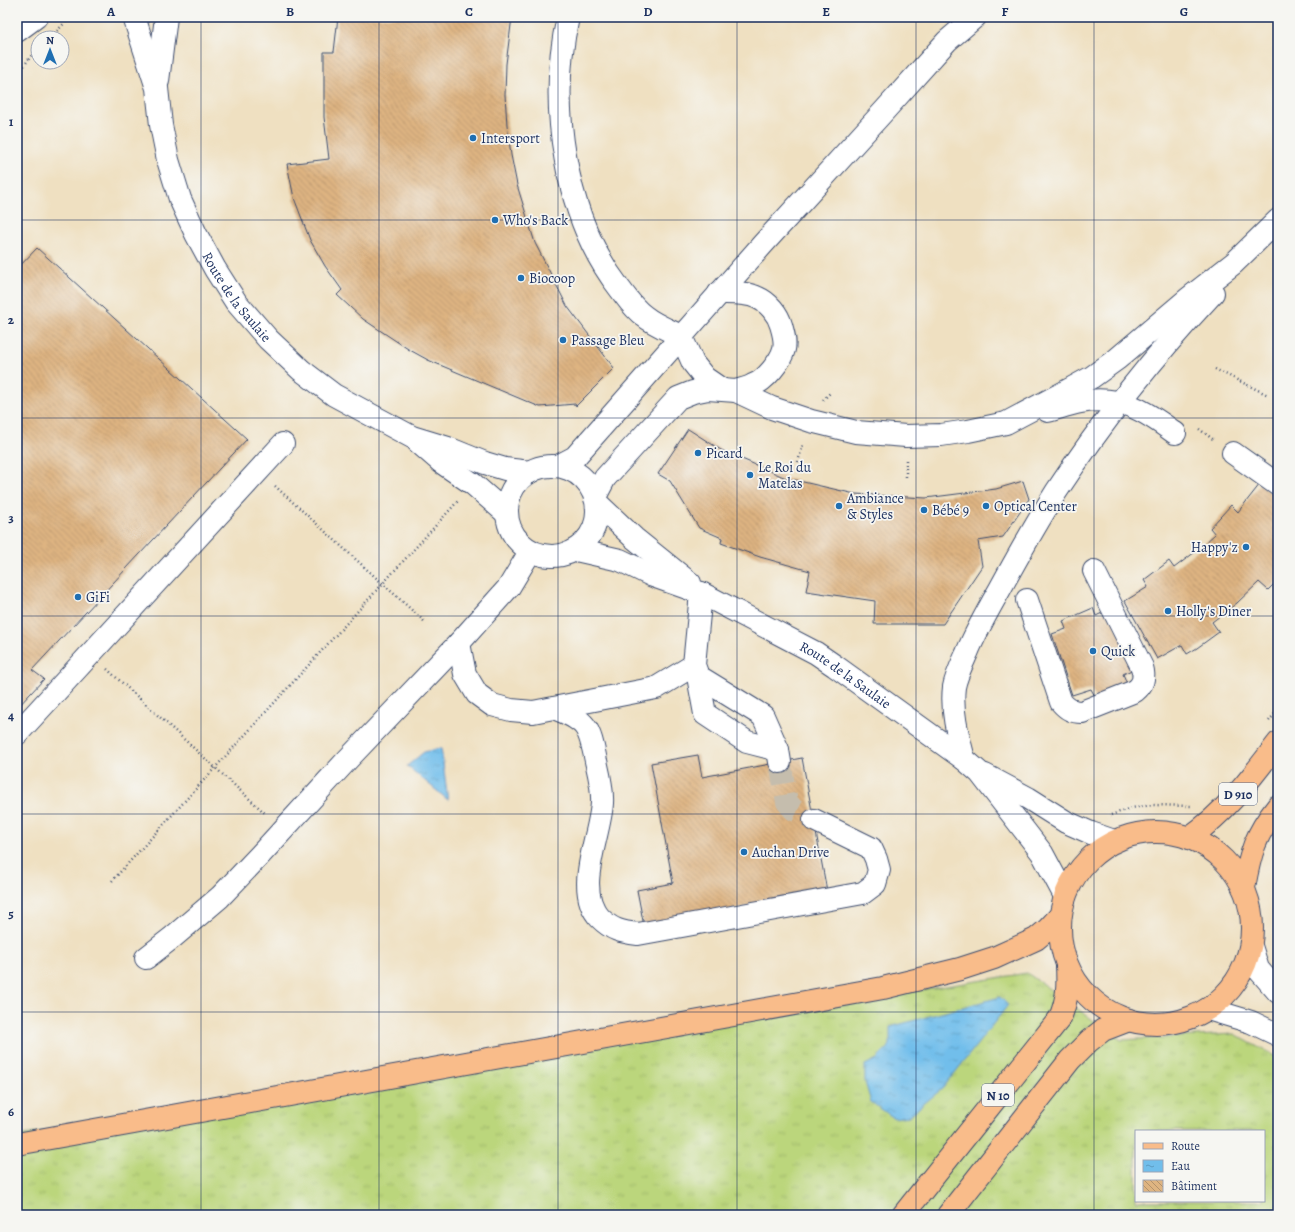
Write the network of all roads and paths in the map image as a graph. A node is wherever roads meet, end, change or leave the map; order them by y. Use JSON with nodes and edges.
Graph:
{"nodes":[{"id":1,"x":24,"y":17,"type":"edge"},
{"id":2,"x":36,"y":17,"type":"edge"},
{"id":3,"x":70,"y":17,"type":"edge"},
{"id":4,"x":134,"y":17,"type":"edge"},
{"id":5,"x":166,"y":17,"type":"edge"},
{"id":6,"x":568,"y":17,"type":"edge"},
{"id":7,"x":975,"y":17,"type":"edge"},
{"id":8,"x":17,"y":30,"type":"edge"},
{"id":9,"x":58,"y":30,"type":"edge"},
{"id":10,"x":30,"y":57,"type":"edge"},
{"id":11,"x":17,"y":76,"type":"edge"},
{"id":12,"x":157,"y":88,"type":"junction"},
{"id":13,"x":1278,"y":220,"type":"edge"},
{"id":14,"x":1234,"y":263,"type":"junction"},
{"id":15,"x":719,"y":293,"type":"junction"},
{"id":16,"x":681,"y":336,"type":"junction"},
{"id":17,"x":1215,"y":369,"type":"dead end"},
{"id":18,"x":728,"y":390,"type":"junction"},
{"id":19,"x":1268,"y":395,"type":"dead end"},
{"id":20,"x":1120,"y":403,"type":"junction"},
{"id":21,"x":1006,"y":423,"type":"junction"},
{"id":22,"x":1197,"y":428,"type":"dead end"},
{"id":23,"x":1175,"y":433,"type":"dead end"},
{"id":24,"x":412,"y":437,"type":"junction"},
{"id":25,"x":283,"y":444,"type":"dead end"},
{"id":26,"x":1233,"y":453,"type":"joint"},
{"id":27,"x":558,"y":466,"type":"junction"},
{"id":28,"x":259,"y":471,"type":"junction"},
{"id":29,"x":530,"y":472,"type":"junction"},
{"id":30,"x":473,"y":484,"type":"junction"},
{"id":31,"x":1278,"y":485,"type":"edge"},
{"id":32,"x":596,"y":500,"type":"junction"},
{"id":33,"x":506,"y":513,"type":"junction"},
{"id":34,"x":576,"y":550,"type":"junction"},
{"id":35,"x":530,"y":552,"type":"junction"},
{"id":36,"x":1094,"y":571,"type":"dead end"},
{"id":37,"x":382,"y":584,"type":"junction"},
{"id":38,"x":701,"y":593,"type":"junction"},
{"id":39,"x":1027,"y":600,"type":"dead end"},
{"id":40,"x":426,"y":623,"type":"dead end"},
{"id":41,"x":459,"y":643,"type":"junction"},
{"id":42,"x":91,"y":654,"type":"junction"},
{"id":43,"x":696,"y":671,"type":"junction"},
{"id":44,"x":554,"y":708,"type":"junction"},
{"id":45,"x":1278,"y":710,"type":"edge"},
{"id":46,"x":1268,"y":722,"type":"dead end"},
{"id":47,"x":17,"y":734,"type":"edge"},
{"id":48,"x":1278,"y":743,"type":"edge"},
{"id":49,"x":964,"y":758,"type":"junction"},
{"id":50,"x":215,"y":768,"type":"junction"},
{"id":51,"x":980,"y":773,"type":"junction"},
{"id":52,"x":1192,"y":806,"type":"dead end"},
{"id":53,"x":1278,"y":806,"type":"edge"},
{"id":54,"x":1104,"y":817,"type":"dead end"},
{"id":55,"x":814,"y":820,"type":"tunnel mouth"},
{"id":56,"x":284,"y":831,"type":"junction"},
{"id":57,"x":1190,"y":837,"type":"junction"},
{"id":58,"x":1114,"y":841,"type":"junction"},
{"id":59,"x":112,"y":881,"type":"dead end"},
{"id":60,"x":1244,"y":888,"type":"junction"},
{"id":61,"x":1063,"y":906,"type":"junction"},
{"id":62,"x":1251,"y":946,"type":"junction"},
{"id":63,"x":146,"y":958,"type":"dead end"},
{"id":64,"x":1067,"y":965,"type":"junction"},
{"id":65,"x":1278,"y":992,"type":"edge"},
{"id":66,"x":1208,"y":1009,"type":"junction"},
{"id":67,"x":1129,"y":1020,"type":"junction"},
{"id":68,"x":1278,"y":1035,"type":"edge"},
{"id":69,"x":17,"y":1144,"type":"edge"},
{"id":70,"x":903,"y":1215,"type":"edge"},
{"id":71,"x":948,"y":1215,"type":"edge"}],
"edges":[{"from":1,"to":8,"type":"street"},
{"from":2,"to":8,"type":"street"},
{"from":3,"to":9,"type":"path"},
{"from":4,"to":12,"type":"street","name":"Route de la Saulaie"},
{"from":5,"to":12,"type":"street","name":"Route de la Saulaie"},
{"from":6,"to":16,"type":"street"},
{"from":7,"to":15,"type":"street"},
{"from":10,"to":11,"type":"path"},
{"from":12,"to":24,"type":"street","name":"Route de la Saulaie"},
{"from":13,"to":14,"type":"street"},
{"from":14,"to":20,"type":"street"},
{"from":14,"to":21,"type":"street"},
{"from":15,"to":16,"type":"street"},
{"from":15,"to":18,"type":"street"},
{"from":16,"to":18,"type":"street"},
{"from":16,"to":27,"type":"street"},
{"from":17,"to":19,"type":"path"},
{"from":18,"to":21,"type":"street"},
{"from":18,"to":32,"type":"street"},
{"from":20,"to":21,"type":"street"},
{"from":20,"to":23,"type":"street"},
{"from":20,"to":49,"type":"street"},
{"from":22,"to":26,"type":"path"},
{"from":24,"to":29,"type":"street","name":"Route de la Saulaie"},
{"from":24,"to":30,"type":"street","name":"Route de la Saulaie"},
{"from":25,"to":28,"type":"street"},
{"from":26,"to":31,"type":"street"},
{"from":27,"to":29,"type":"street"},
{"from":27,"to":32,"type":"street"},
{"from":28,"to":37,"type":"path"},
{"from":28,"to":42,"type":"street"},
{"from":29,"to":33,"type":"street"},
{"from":30,"to":33,"type":"street","name":"Route de la Saulaie"},
{"from":30,"to":37,"type":"path"},
{"from":32,"to":34,"type":"street"},
{"from":32,"to":38,"type":"street","name":"Route de la Saulaie"},
{"from":33,"to":35,"type":"street"},
{"from":34,"to":35,"type":"street"},
{"from":34,"to":38,"type":"street","name":"Route de la Saulaie"},
{"from":35,"to":41,"type":"street"},
{"from":36,"to":39,"type":"street"},
{"from":37,"to":40,"type":"path"},
{"from":37,"to":50,"type":"path"},
{"from":38,"to":43,"type":"street"},
{"from":38,"to":49,"type":"street","name":"Route de la Saulaie"},
{"from":41,"to":44,"type":"street"},
{"from":41,"to":56,"type":"street"},
{"from":42,"to":47,"type":"street"},
{"from":42,"to":50,"type":"path"},
{"from":43,"to":43,"type":"street"},
{"from":43,"to":44,"type":"street"},
{"from":44,"to":55,"type":"street"},
{"from":45,"to":46,"type":"path"},
{"from":48,"to":57,"type":"main road","number":"D 910"},
{"from":49,"to":51,"type":"street","name":"Route de la Saulaie"},
{"from":50,"to":56,"type":"path"},
{"from":50,"to":59,"type":"path"},
{"from":51,"to":58,"type":"street","name":"Route de la Saulaie"},
{"from":51,"to":61,"type":"street","name":"Route de la Saulaie"},
{"from":52,"to":54,"type":"path"},
{"from":53,"to":60,"type":"main road","number":"D 910"},
{"from":56,"to":63,"type":"street"},
{"from":57,"to":58,"type":"main road"},
{"from":57,"to":60,"type":"main road"},
{"from":58,"to":61,"type":"main road"},
{"from":60,"to":62,"type":"main road"},
{"from":61,"to":64,"type":"main road"},
{"from":61,"to":69,"type":"main road"},
{"from":62,"to":65,"type":"street"},
{"from":62,"to":66,"type":"main road"},
{"from":64,"to":67,"type":"main road"},
{"from":64,"to":70,"type":"main road","number":"N 10"},
{"from":66,"to":67,"type":"main road"},
{"from":66,"to":68,"type":"street"},
{"from":67,"to":71,"type":"main road","number":"N 10"}]}
